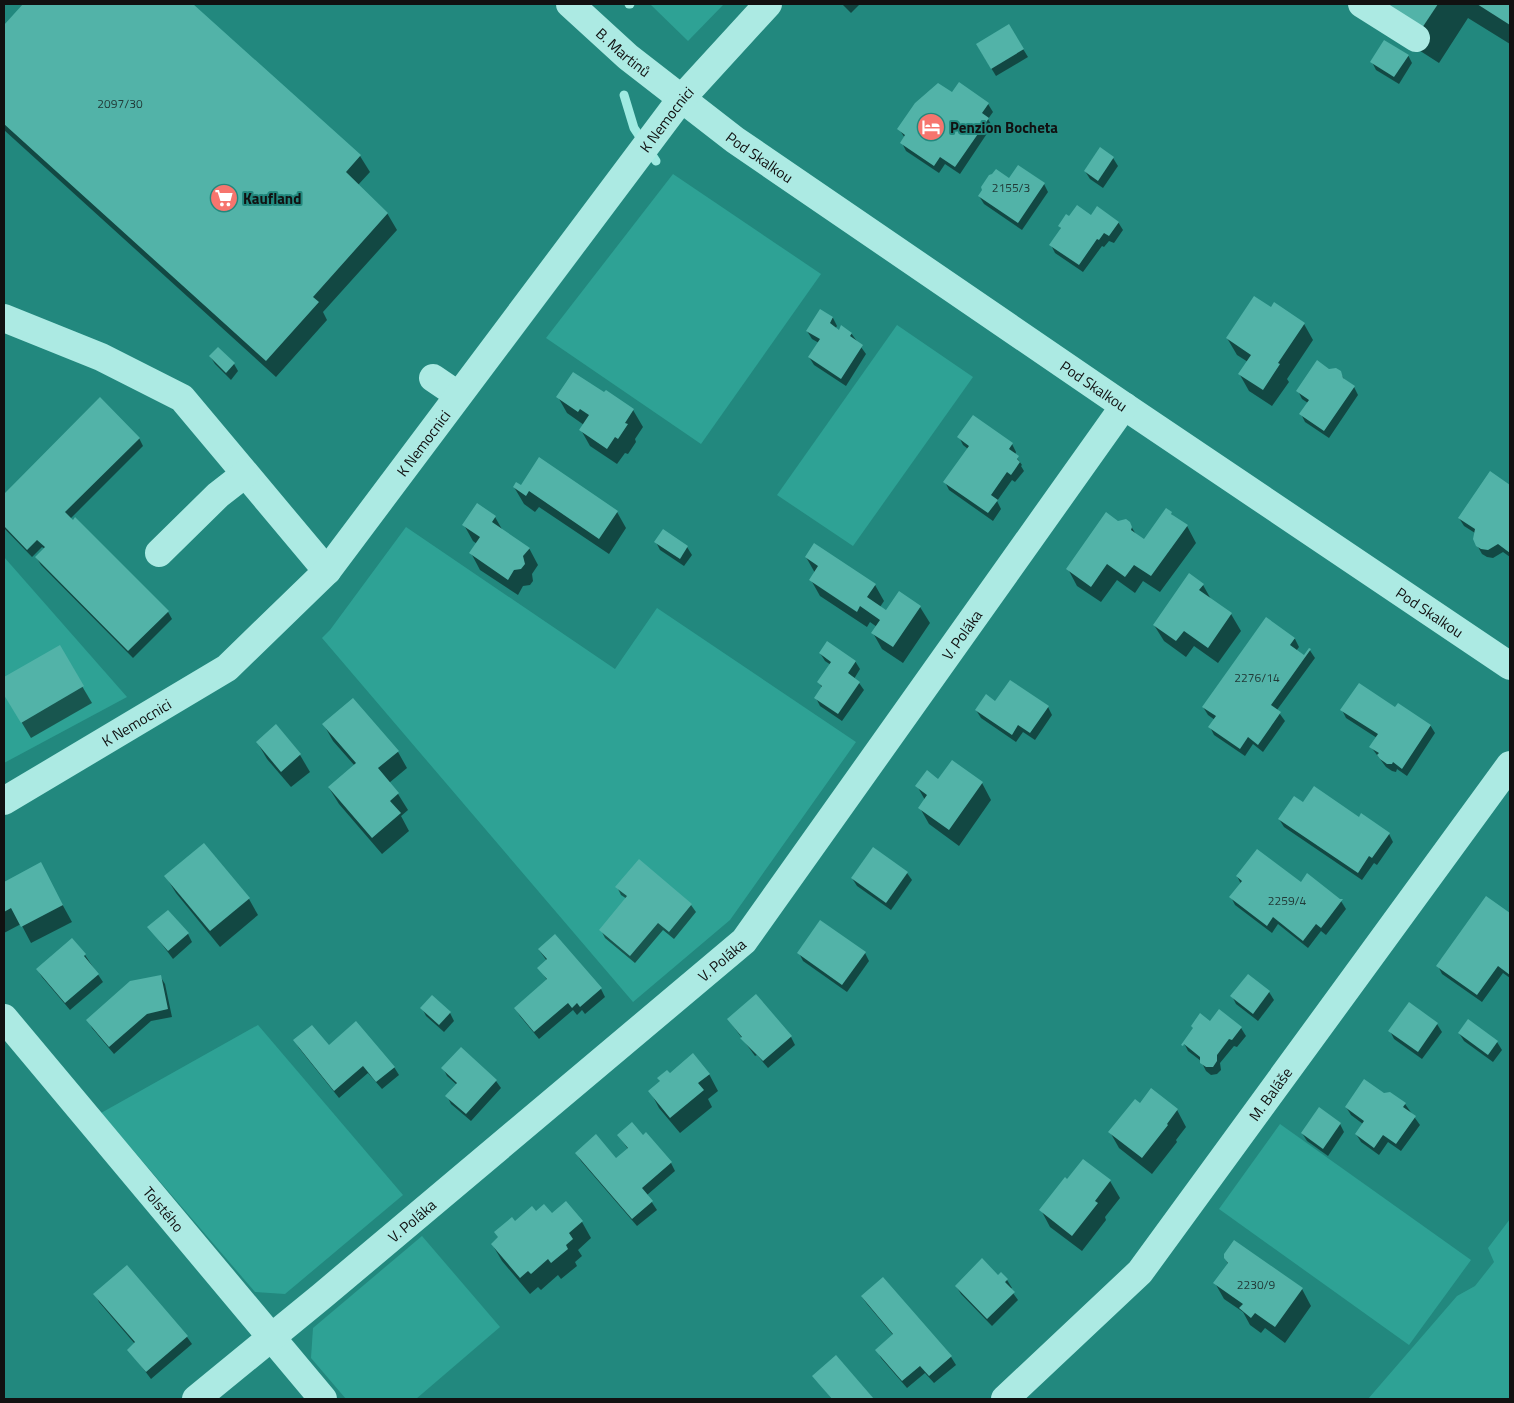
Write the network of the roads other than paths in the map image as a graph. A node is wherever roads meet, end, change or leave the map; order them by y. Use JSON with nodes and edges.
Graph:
{"nodes":[{"id":1,"x":570,"y":4,"type":"edge"},
{"id":2,"x":768,"y":4,"type":"edge"},
{"id":3,"x":1362,"y":4,"type":"edge"},
{"id":4,"x":1416,"y":38,"type":"dead end"},
{"id":5,"x":681,"y":99,"type":"junction"},
{"id":6,"x":4,"y":318,"type":"edge"},
{"id":7,"x":433,"y":378,"type":"dead end"},
{"id":8,"x":458,"y":395,"type":"junction"},
{"id":9,"x":1124,"y":406,"type":"junction"},
{"id":10,"x":245,"y":474,"type":"junction"},
{"id":11,"x":159,"y":553,"type":"dead end"},
{"id":12,"x":326,"y":571,"type":"junction"},
{"id":13,"x":1510,"y":666,"type":"edge"},
{"id":14,"x":1510,"y":765,"type":"edge"},
{"id":15,"x":4,"y":801,"type":"edge"},
{"id":16,"x":4,"y":1018,"type":"edge"},
{"id":17,"x":271,"y":1338,"type":"junction"},
{"id":18,"x":196,"y":1399,"type":"edge"},
{"id":19,"x":323,"y":1399,"type":"edge"},
{"id":20,"x":1005,"y":1399,"type":"edge"}],
"edges":[{"from":1,"to":5,"type":"street","name":"B. Martinů"},
{"from":2,"to":5,"type":"street","name":"K Nemocnici"},
{"from":3,"to":4,"type":"street"},
{"from":5,"to":8,"type":"street","name":"K Nemocnici"},
{"from":5,"to":9,"type":"street","name":"Pod Skalkou"},
{"from":6,"to":10,"type":"street"},
{"from":7,"to":8,"type":"street"},
{"from":8,"to":12,"type":"street","name":"K Nemocnici"},
{"from":9,"to":13,"type":"street","name":"Pod Skalkou"},
{"from":9,"to":17,"type":"street","name":"V. Poláka"},
{"from":10,"to":11,"type":"street"},
{"from":10,"to":12,"type":"street"},
{"from":12,"to":15,"type":"street","name":"K Nemocnici"},
{"from":14,"to":20,"type":"street","name":"M. Baláše"},
{"from":16,"to":17,"type":"street","name":"Tolstého"},
{"from":17,"to":18,"type":"street","name":"V. Poláka"},
{"from":17,"to":19,"type":"street","name":"Tolstého"}]}
